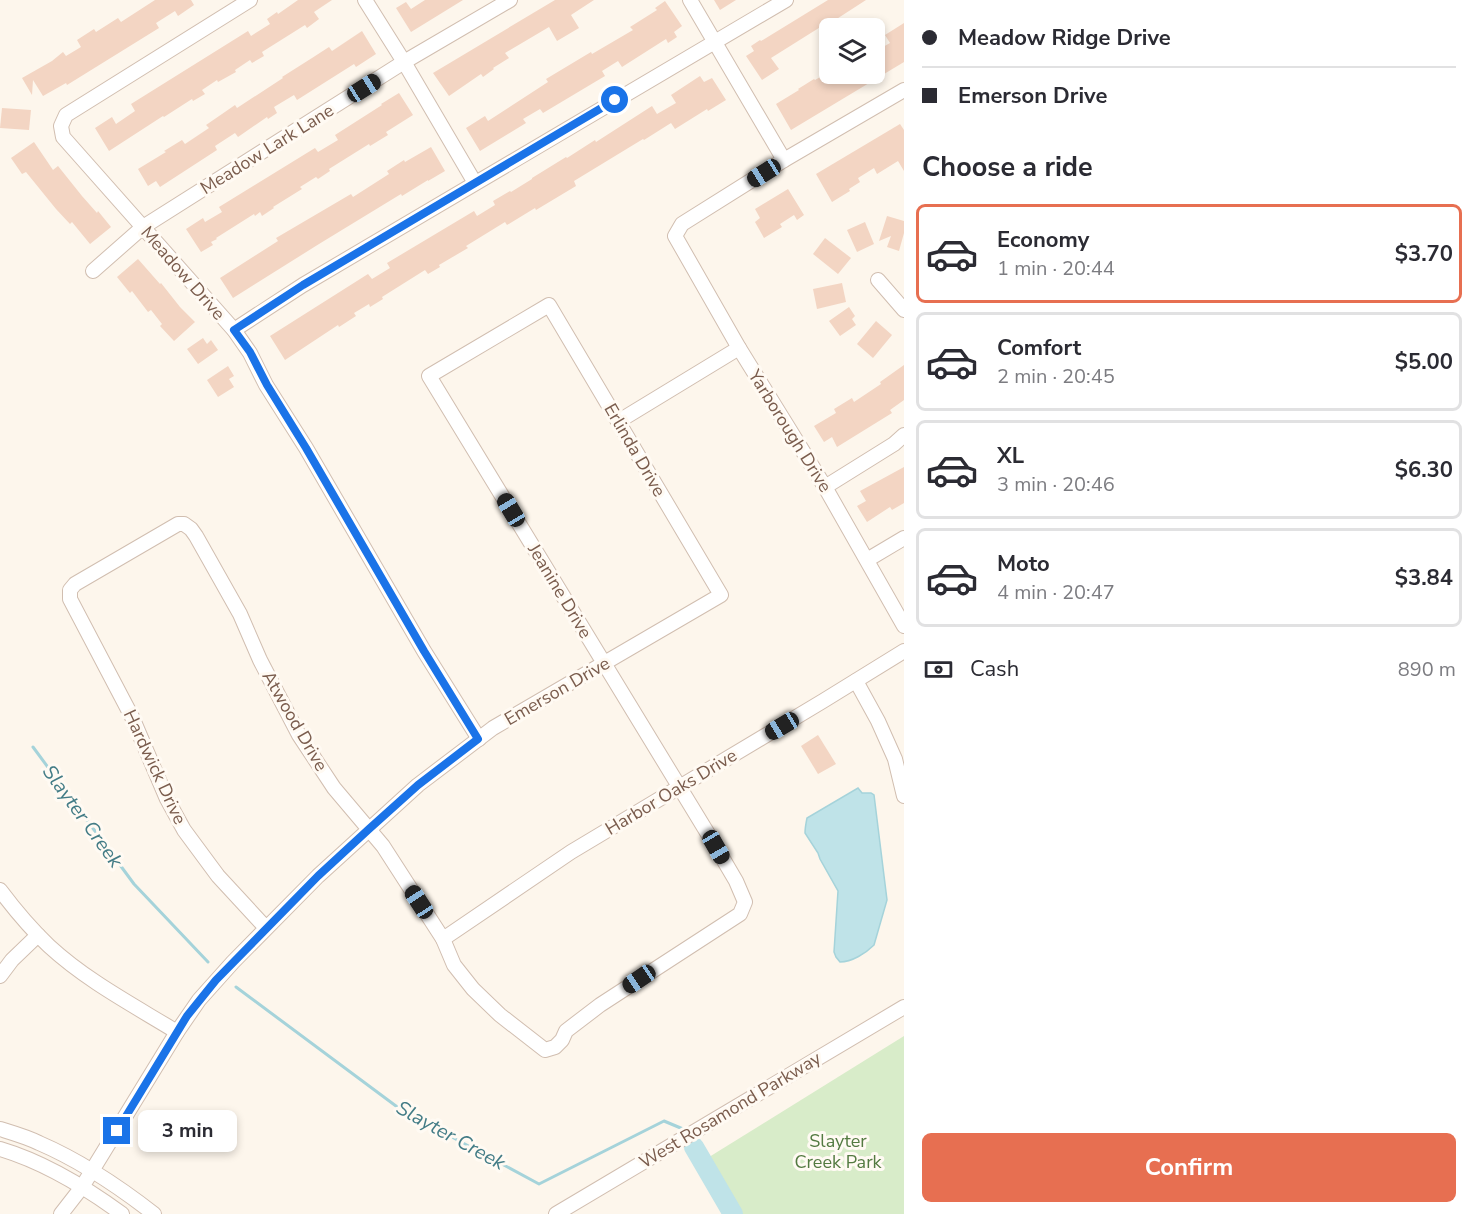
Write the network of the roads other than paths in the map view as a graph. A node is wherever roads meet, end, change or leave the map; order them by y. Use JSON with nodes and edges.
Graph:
{"nodes":[{"id":1,"x":250,"y":0,"type":"edge"},
{"id":2,"x":365,"y":0,"type":"edge"},
{"id":3,"x":510,"y":0,"type":"edge"},
{"id":4,"x":690,"y":0,"type":"edge"},
{"id":5,"x":786,"y":0,"type":"edge"},
{"id":6,"x":715,"y":41,"type":"junction"},
{"id":7,"x":404,"y":62,"type":"junction"},
{"id":8,"x":904,"y":90,"type":"edge"},
{"id":9,"x":784,"y":160,"type":"junction"},
{"id":10,"x":475,"y":183,"type":"junction"},
{"id":11,"x":143,"y":227,"type":"junction"},
{"id":12,"x":93,"y":271,"type":"dead end"},
{"id":13,"x":878,"y":280,"type":"dead end"},
{"id":14,"x":549,"y":305,"type":"joint"},
{"id":15,"x":904,"y":310,"type":"edge"},
{"id":16,"x":234,"y":330,"type":"junction"},
{"id":17,"x":739,"y":348,"type":"junction"},
{"id":18,"x":619,"y":421,"type":"junction"},
{"id":19,"x":904,"y":435,"type":"edge"},
{"id":20,"x":825,"y":487,"type":"junction"},
{"id":21,"x":904,"y":537,"type":"edge"},
{"id":22,"x":867,"y":560,"type":"junction"},
{"id":23,"x":70,"y":590,"type":"joint"},
{"id":24,"x":721,"y":595,"type":"joint"},
{"id":25,"x":904,"y":626,"type":"edge"},
{"id":26,"x":904,"y":651,"type":"edge"},
{"id":27,"x":604,"y":664,"type":"junction"},
{"id":28,"x":856,"y":681,"type":"junction"},
{"id":29,"x":478,"y":739,"type":"junction"},
{"id":30,"x":679,"y":787,"type":"junction"},
{"id":31,"x":904,"y":796,"type":"edge"},
{"id":32,"x":369,"y":829,"type":"junction"},
{"id":33,"x":0,"y":890,"type":"edge"},
{"id":34,"x":266,"y":928,"type":"junction"},
{"id":35,"x":38,"y":935,"type":"junction"},
{"id":36,"x":443,"y":939,"type":"junction"},
{"id":37,"x":0,"y":976,"type":"edge"},
{"id":38,"x":904,"y":1006,"type":"edge"},
{"id":39,"x":177,"y":1032,"type":"junction"},
{"id":40,"x":537,"y":1044,"type":"joint"},
{"id":41,"x":0,"y":1129,"type":"edge"},
{"id":42,"x":0,"y":1149,"type":"edge"},
{"id":43,"x":93,"y":1171,"type":"junction"},
{"id":44,"x":82,"y":1187,"type":"junction"},
{"id":45,"x":61,"y":1214,"type":"edge"},
{"id":46,"x":122,"y":1214,"type":"edge"},
{"id":47,"x":154,"y":1214,"type":"edge"},
{"id":48,"x":556,"y":1214,"type":"edge"}],
"edges":[{"from":1,"to":11,"type":"street","name":"Meadow Drive"},
{"from":2,"to":7,"type":"street"},
{"from":3,"to":7,"type":"street","name":"Meadow Lark Lane"},
{"from":4,"to":6,"type":"street"},
{"from":5,"to":6,"type":"street"},
{"from":6,"to":9,"type":"street"},
{"from":6,"to":10,"type":"street"},
{"from":7,"to":10,"type":"street"},
{"from":7,"to":11,"type":"street","name":"Meadow Lark Lane"},
{"from":8,"to":9,"type":"street"},
{"from":9,"to":17,"type":"street","name":"Yarborough Drive"},
{"from":10,"to":16,"type":"street"},
{"from":11,"to":12,"type":"street","name":"Meadow Lark Lane"},
{"from":11,"to":16,"type":"street","name":"Meadow Drive"},
{"from":13,"to":15,"type":"street"},
{"from":14,"to":18,"type":"street","name":"Erlinda Drive"},
{"from":14,"to":27,"type":"street","name":"Jeanine Drive"},
{"from":16,"to":29,"type":"street","name":"Meadow Drive"},
{"from":17,"to":18,"type":"street"},
{"from":17,"to":20,"type":"street","name":"Yarborough Drive"},
{"from":18,"to":24,"type":"street","name":"Erlinda Drive"},
{"from":19,"to":20,"type":"street"},
{"from":20,"to":22,"type":"street","name":"Yarborough Drive"},
{"from":21,"to":22,"type":"street"},
{"from":22,"to":25,"type":"street","name":"Yarborough Drive"},
{"from":23,"to":32,"type":"street","name":"Atwood Drive"},
{"from":23,"to":34,"type":"street","name":"Hardwick Drive"},
{"from":24,"to":27,"type":"street","name":"Emerson Drive"},
{"from":26,"to":28,"type":"street","name":"Harbor Oaks Drive"},
{"from":27,"to":29,"type":"street","name":"Emerson Drive"},
{"from":27,"to":30,"type":"street","name":"Jeanine Drive"},
{"from":28,"to":30,"type":"street","name":"Harbor Oaks Drive"},
{"from":28,"to":31,"type":"street"},
{"from":29,"to":32,"type":"street","name":"Emerson Drive"},
{"from":30,"to":36,"type":"street","name":"Harbor Oaks Drive"},
{"from":30,"to":40,"type":"street","name":"Jeanine Drive"},
{"from":32,"to":34,"type":"street","name":"Emerson Drive"},
{"from":32,"to":36,"type":"street","name":"Atwood Drive"},
{"from":33,"to":35,"type":"street"},
{"from":34,"to":39,"type":"street","name":"Emerson Drive"},
{"from":35,"to":37,"type":"street"},
{"from":35,"to":39,"type":"street"},
{"from":36,"to":40,"type":"street","name":"Atwood Drive"},
{"from":38,"to":48,"type":"street","name":"West Rosamond Parkway"},
{"from":39,"to":43,"type":"street","name":"Emerson Drive"},
{"from":41,"to":43,"type":"street"},
{"from":42,"to":44,"type":"street"},
{"from":43,"to":44,"type":"street","name":"Emerson Drive"},
{"from":43,"to":47,"type":"street"},
{"from":44,"to":45,"type":"street","name":"Emerson Drive"},
{"from":44,"to":46,"type":"street"}]}
